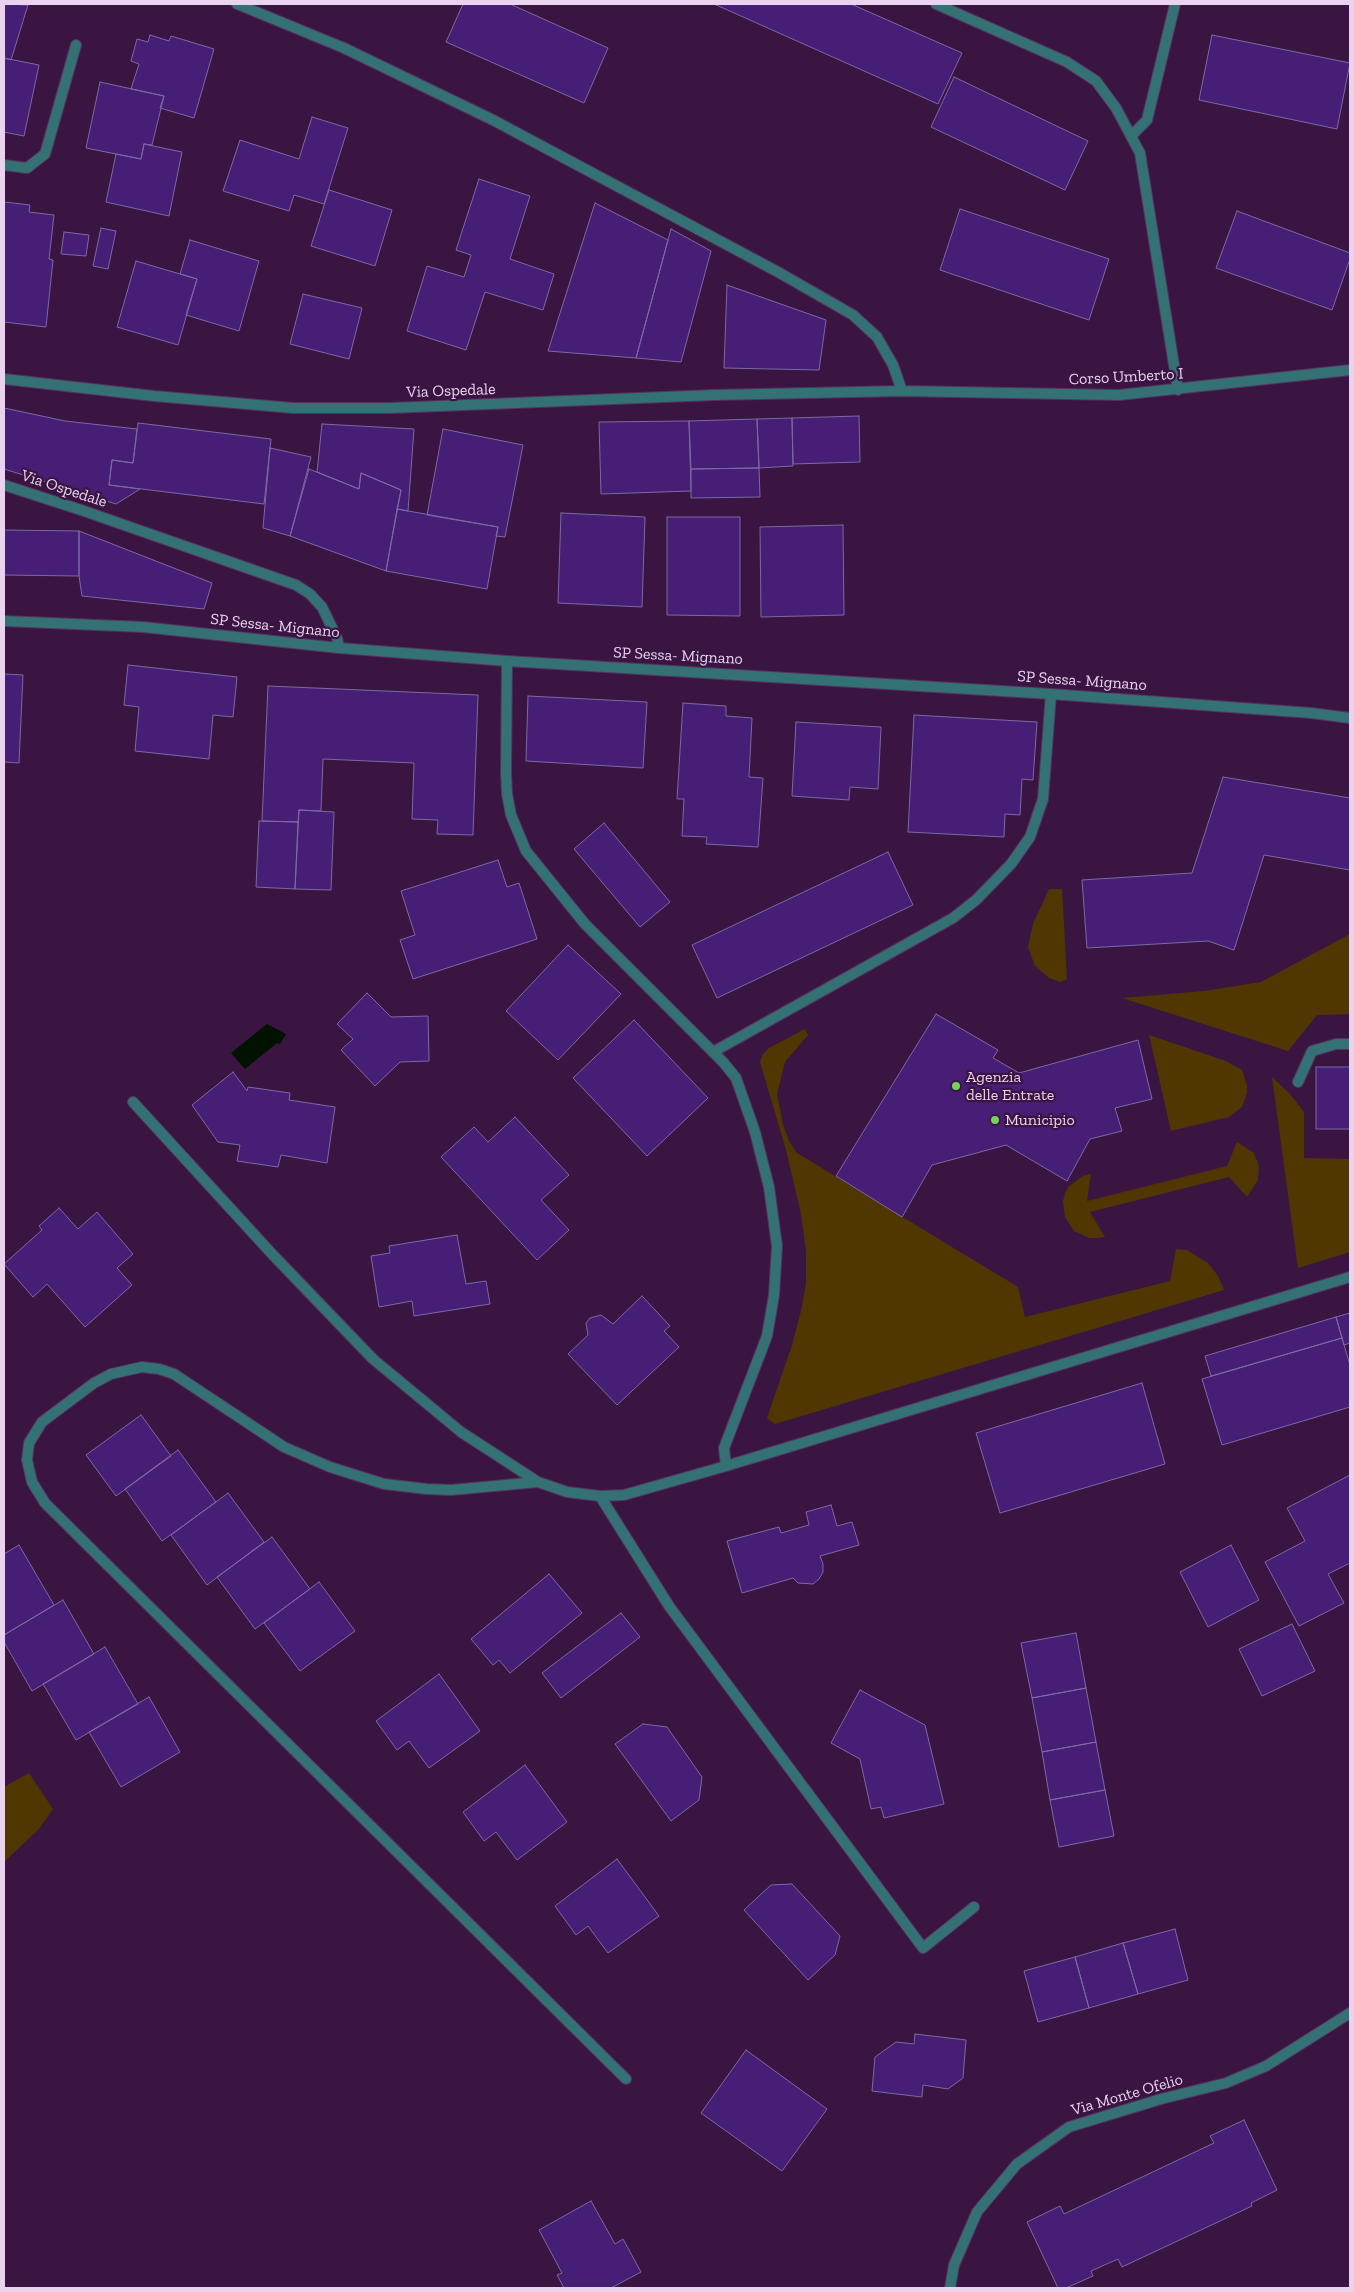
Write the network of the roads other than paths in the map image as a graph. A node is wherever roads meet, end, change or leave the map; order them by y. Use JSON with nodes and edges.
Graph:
{"nodes":[{"id":1,"x":237,"y":4,"type":"edge"},
{"id":2,"x":936,"y":4,"type":"edge"},
{"id":3,"x":1175,"y":4,"type":"edge"},
{"id":4,"x":76,"y":46,"type":"dead end"},
{"id":5,"x":1131,"y":136,"type":"junction"},
{"id":6,"x":4,"y":165,"type":"edge"},
{"id":7,"x":1350,"y":370,"type":"edge"},
{"id":8,"x":4,"y":379,"type":"edge"},
{"id":9,"x":1178,"y":390,"type":"junction"},
{"id":10,"x":902,"y":391,"type":"junction"},
{"id":11,"x":4,"y":485,"type":"edge"},
{"id":12,"x":4,"y":621,"type":"edge"},
{"id":13,"x":339,"y":648,"type":"junction"},
{"id":14,"x":507,"y":661,"type":"junction"},
{"id":15,"x":1051,"y":694,"type":"junction"},
{"id":16,"x":1350,"y":718,"type":"edge"},
{"id":17,"x":1350,"y":1044,"type":"edge"},
{"id":18,"x":713,"y":1052,"type":"junction"},
{"id":19,"x":1298,"y":1082,"type":"dead end"},
{"id":20,"x":133,"y":1102,"type":"dead end"},
{"id":21,"x":1350,"y":1278,"type":"edge"},
{"id":22,"x":726,"y":1466,"type":"junction"},
{"id":23,"x":538,"y":1482,"type":"junction"},
{"id":24,"x":600,"y":1496,"type":"junction"},
{"id":25,"x":974,"y":1907,"type":"dead end"},
{"id":26,"x":1350,"y":2013,"type":"edge"},
{"id":27,"x":626,"y":2079,"type":"dead end"},
{"id":28,"x":950,"y":2288,"type":"edge"}],
"edges":[{"from":1,"to":10,"type":"street"},
{"from":2,"to":5,"type":"street"},
{"from":3,"to":5,"type":"street"},
{"from":4,"to":6,"type":"street"},
{"from":5,"to":9,"type":"street"},
{"from":7,"to":9,"type":"street","name":"Corso Umberto I"},
{"from":8,"to":10,"type":"street","name":"Via Ospedale"},
{"from":9,"to":10,"type":"street","name":"Corso Umberto I"},
{"from":11,"to":13,"type":"street","name":"Via Ospedale"},
{"from":12,"to":13,"type":"street","name":"SP Sessa- Mignano"},
{"from":13,"to":14,"type":"street","name":"SP Sessa- Mignano"},
{"from":14,"to":15,"type":"street","name":"SP Sessa- Mignano"},
{"from":14,"to":18,"type":"street"},
{"from":15,"to":16,"type":"street","name":"SP Sessa- Mignano"},
{"from":15,"to":18,"type":"street"},
{"from":17,"to":19,"type":"street"},
{"from":18,"to":22,"type":"street"},
{"from":20,"to":23,"type":"street"},
{"from":21,"to":22,"type":"street"},
{"from":22,"to":24,"type":"street"},
{"from":23,"to":24,"type":"street"},
{"from":23,"to":27,"type":"street"},
{"from":24,"to":25,"type":"street"},
{"from":26,"to":28,"type":"street","name":"Via Monte Ofelio"}]}
